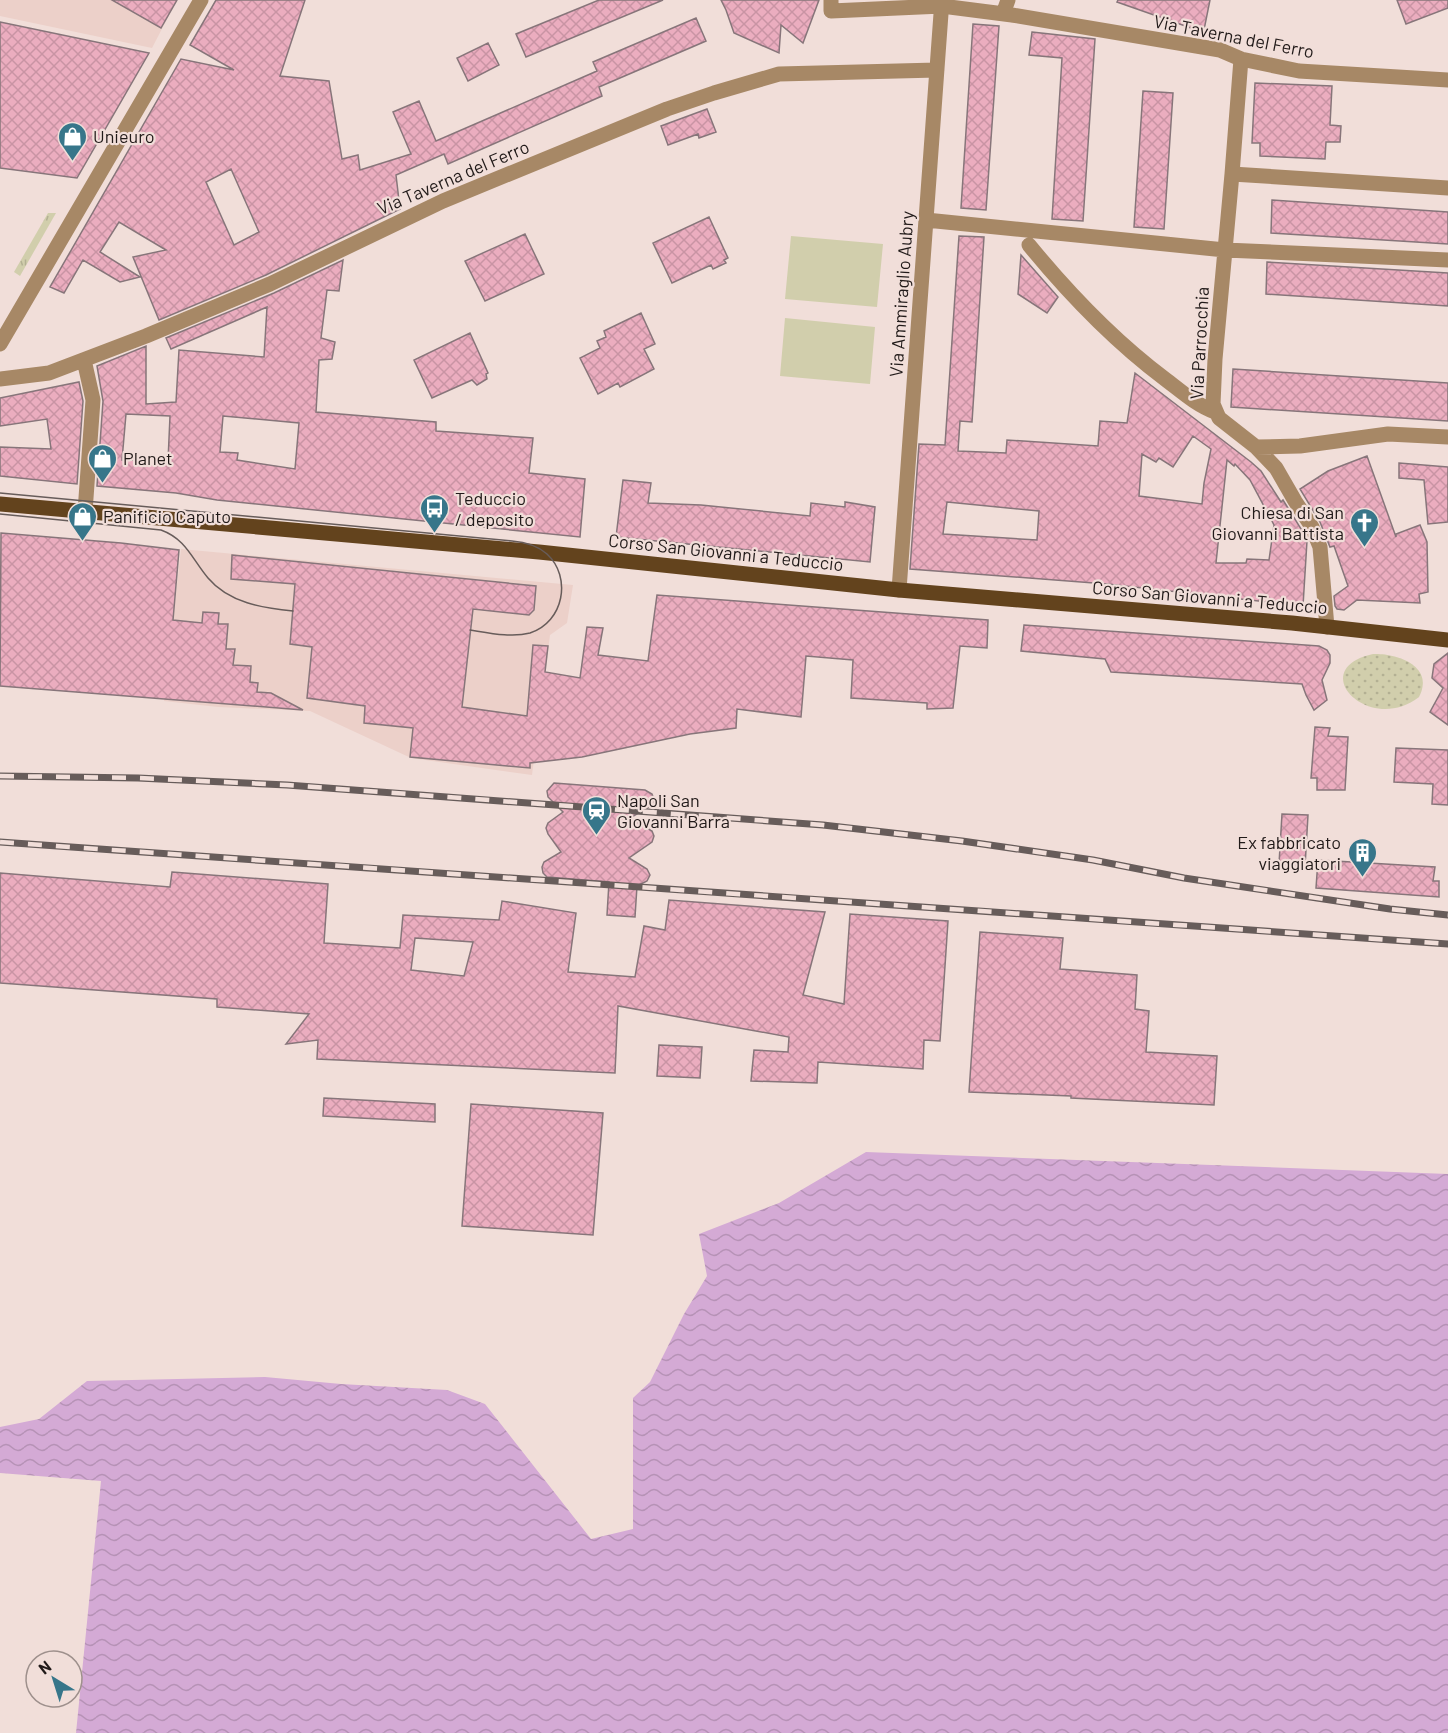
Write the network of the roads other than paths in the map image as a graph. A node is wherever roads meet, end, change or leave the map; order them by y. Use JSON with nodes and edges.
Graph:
{"nodes":[{"id":1,"x":201,"y":0,"type":"edge"},
{"id":2,"x":831,"y":0,"type":"edge"},
{"id":3,"x":942,"y":3,"type":"edge"},
{"id":4,"x":1005,"y":7,"type":"edge"},
{"id":5,"x":1241,"y":59,"type":"junction"},
{"id":6,"x":937,"y":70,"type":"junction"},
{"id":7,"x":1448,"y":80,"type":"edge"},
{"id":8,"x":1232,"y":174,"type":"junction"},
{"id":9,"x":1448,"y":188,"type":"edge"},
{"id":10,"x":926,"y":220,"type":"junction"},
{"id":11,"x":1029,"y":245,"type":"dead end"},
{"id":12,"x":1225,"y":250,"type":"junction"},
{"id":13,"x":1448,"y":260,"type":"edge"},
{"id":14,"x":0,"y":344,"type":"edge"},
{"id":15,"x":84,"y":360,"type":"junction"},
{"id":16,"x":0,"y":380,"type":"edge"},
{"id":17,"x":1215,"y":412,"type":"junction"},
{"id":18,"x":1448,"y":437,"type":"edge"},
{"id":19,"x":1256,"y":447,"type":"junction"},
{"id":20,"x":0,"y":504,"type":"edge"},
{"id":21,"x":85,"y":512,"type":"junction"},
{"id":22,"x":899,"y":591,"type":"junction"},
{"id":23,"x":1327,"y":627,"type":"junction"},
{"id":24,"x":1448,"y":640,"type":"edge"}],
"edges":[{"from":1,"to":14,"type":"street"},
{"from":2,"to":3,"type":"street","name":"Via Taverna del Ferro"},
{"from":3,"to":4,"type":"street","name":"Via Taverna del Ferro"},
{"from":3,"to":6,"type":"street","name":"Via Ammiraglio Aubry"},
{"from":4,"to":5,"type":"street","name":"Via Taverna del Ferro"},
{"from":5,"to":7,"type":"street","name":"Via Taverna del Ferro"},
{"from":5,"to":8,"type":"street","name":"Via Parrocchia"},
{"from":6,"to":10,"type":"street","name":"Via Ammiraglio Aubry"},
{"from":6,"to":15,"type":"street","name":"Via Taverna del Ferro"},
{"from":8,"to":9,"type":"street"},
{"from":8,"to":12,"type":"street","name":"Via Parrocchia"},
{"from":10,"to":12,"type":"street"},
{"from":10,"to":22,"type":"street","name":"Via Ammiraglio Aubry"},
{"from":11,"to":17,"type":"street"},
{"from":12,"to":13,"type":"street"},
{"from":12,"to":17,"type":"street","name":"Via Parrocchia"},
{"from":15,"to":16,"type":"street","name":"Via Taverna del Ferro"},
{"from":15,"to":21,"type":"street"},
{"from":17,"to":19,"type":"street","name":"Via Parrocchia"},
{"from":18,"to":19,"type":"street"},
{"from":19,"to":23,"type":"street","name":"Via Parrocchia"},
{"from":20,"to":21,"type":"main road","name":"Corso San Giovanni a Teduccio"},
{"from":21,"to":22,"type":"main road","name":"Corso San Giovanni a Teduccio"},
{"from":22,"to":23,"type":"main road","name":"Corso San Giovanni a Teduccio"},
{"from":23,"to":24,"type":"main road","name":"Corso San Giovanni a Teduccio"}]}
